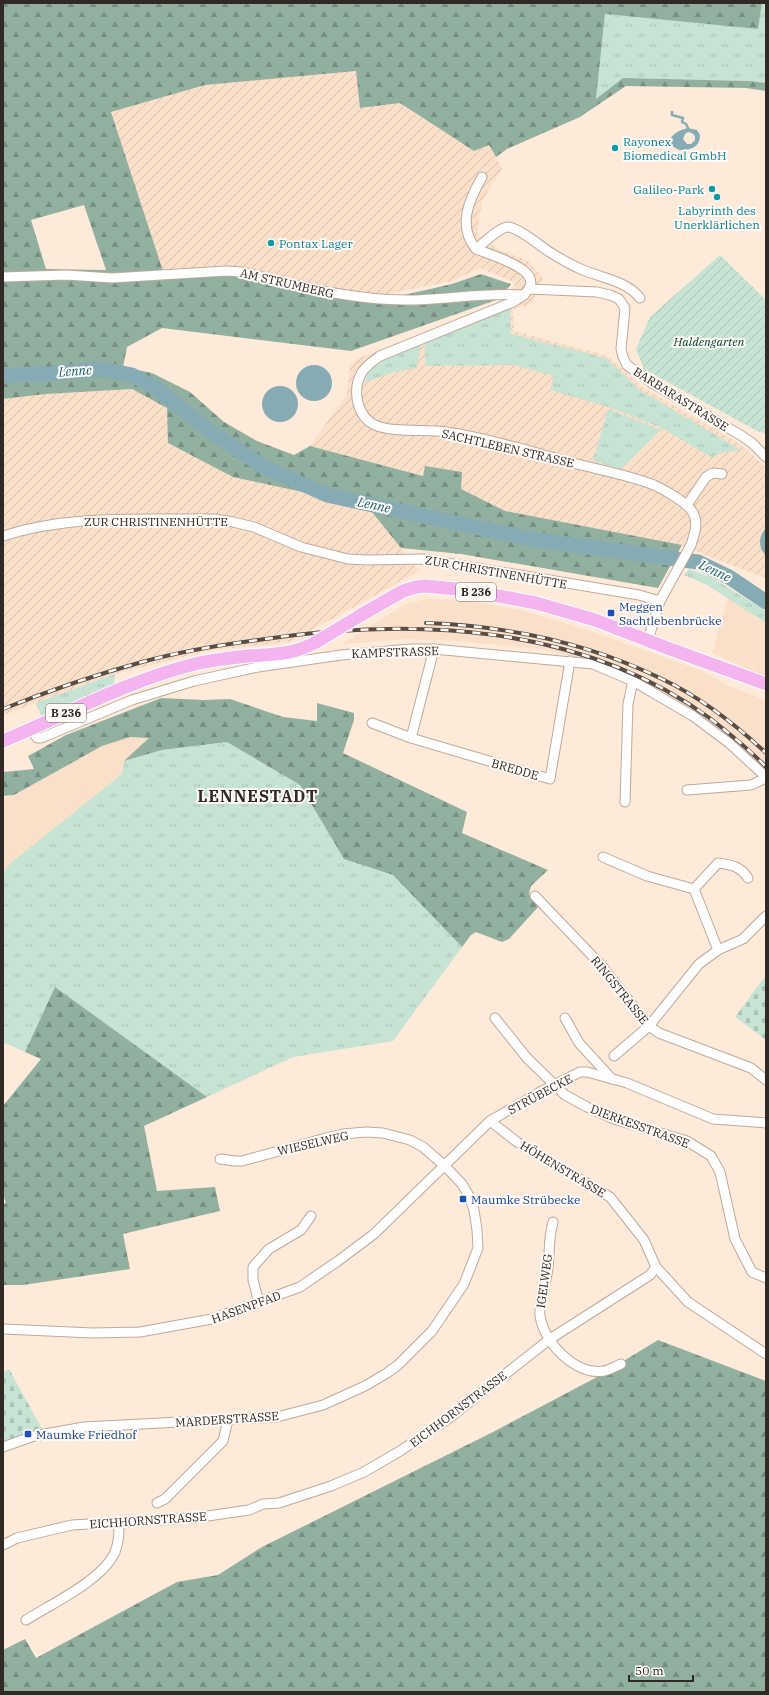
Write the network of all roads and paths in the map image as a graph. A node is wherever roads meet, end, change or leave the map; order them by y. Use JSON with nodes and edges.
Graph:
{"nodes":[{"id":1,"x":482,"y":177,"type":"dead end"},
{"id":2,"x":476,"y":249,"type":"junction"},
{"id":3,"x":3,"y":277,"type":"edge"},
{"id":4,"x":527,"y":292,"type":"junction"},
{"id":5,"x":640,"y":298,"type":"dead end"},
{"id":6,"x":766,"y":457,"type":"edge"},
{"id":7,"x":722,"y":474,"type":"dead end"},
{"id":8,"x":687,"y":505,"type":"junction"},
{"id":9,"x":3,"y":536,"type":"edge"},
{"id":10,"x":660,"y":601,"type":"junction"},
{"id":11,"x":648,"y":640,"type":"junction"},
{"id":12,"x":434,"y":649,"type":"junction"},
{"id":13,"x":570,"y":661,"type":"junction"},
{"id":14,"x":633,"y":681,"type":"junction"},
{"id":15,"x":766,"y":684,"type":"edge"},
{"id":16,"x":372,"y":723,"type":"dead end"},
{"id":17,"x":31,"y":729,"type":"junction"},
{"id":18,"x":411,"y":738,"type":"junction"},
{"id":19,"x":3,"y":741,"type":"edge"},
{"id":20,"x":766,"y":777,"type":"edge"},
{"id":21,"x":687,"y":790,"type":"dead end"},
{"id":22,"x":625,"y":802,"type":"dead end"},
{"id":23,"x":603,"y":857,"type":"dead end"},
{"id":24,"x":748,"y":878,"type":"dead end"},
{"id":25,"x":694,"y":889,"type":"junction"},
{"id":26,"x":535,"y":896,"type":"dead end"},
{"id":27,"x":766,"y":916,"type":"edge"},
{"id":28,"x":718,"y":950,"type":"junction"},
{"id":29,"x":495,"y":1018,"type":"dead end"},
{"id":30,"x":565,"y":1018,"type":"dead end"},
{"id":31,"x":649,"y":1026,"type":"junction"},
{"id":32,"x":614,"y":1056,"type":"dead end"},
{"id":33,"x":612,"y":1079,"type":"junction"},
{"id":34,"x":766,"y":1080,"type":"edge"},
{"id":35,"x":555,"y":1085,"type":"junction"},
{"id":36,"x":490,"y":1120,"type":"junction"},
{"id":37,"x":766,"y":1123,"type":"edge"},
{"id":38,"x":220,"y":1159,"type":"dead end"},
{"id":39,"x":445,"y":1166,"type":"junction"},
{"id":40,"x":311,"y":1216,"type":"dead end"},
{"id":41,"x":553,"y":1222,"type":"dead end"},
{"id":42,"x":656,"y":1267,"type":"junction"},
{"id":43,"x":766,"y":1278,"type":"edge"},
{"id":44,"x":259,"y":1303,"type":"junction"},
{"id":45,"x":3,"y":1329,"type":"edge"},
{"id":46,"x":550,"y":1338,"type":"junction"},
{"id":47,"x":766,"y":1354,"type":"edge"},
{"id":48,"x":622,"y":1364,"type":"dead end"},
{"id":49,"x":228,"y":1420,"type":"junction"},
{"id":50,"x":3,"y":1447,"type":"edge"},
{"id":51,"x":158,"y":1503,"type":"dead end"},
{"id":52,"x":119,"y":1522,"type":"junction"},
{"id":53,"x":3,"y":1544,"type":"edge"},
{"id":54,"x":26,"y":1620,"type":"dead end"}],
"edges":[{"from":1,"to":2,"type":"street"},
{"from":2,"to":4,"type":"street"},
{"from":2,"to":5,"type":"street"},
{"from":3,"to":4,"type":"street","name":"AM STRUMBERG"},
{"from":4,"to":6,"type":"street","name":"BARBARASTRASSE"},
{"from":4,"to":8,"type":"street","name":"SACHTLEBEN STRASSE"},
{"from":7,"to":8,"type":"street"},
{"from":8,"to":10,"type":"street"},
{"from":9,"to":10,"type":"street","name":"ZUR CHRISTINENHÜTTE"},
{"from":10,"to":11,"type":"street"},
{"from":11,"to":15,"type":"main road","number":"B 236"},
{"from":11,"to":17,"type":"main road","number":"B 236","bridge":true},
{"from":12,"to":13,"type":"street","name":"KAMPSTRASSE"},
{"from":12,"to":17,"type":"street","name":"KAMPSTRASSE"},
{"from":12,"to":18,"type":"street"},
{"from":13,"to":14,"type":"street","name":"KAMPSTRASSE"},
{"from":13,"to":18,"type":"street","name":"BREDDE"},
{"from":14,"to":20,"type":"street","name":"KAMPSTRASSE"},
{"from":14,"to":22,"type":"street"},
{"from":16,"to":18,"type":"street","name":"BREDDE"},
{"from":17,"to":19,"type":"main road","number":"B 236"},
{"from":20,"to":21,"type":"street"},
{"from":23,"to":25,"type":"street"},
{"from":24,"to":25,"type":"street"},
{"from":25,"to":28,"type":"street"},
{"from":26,"to":31,"type":"street","name":"RINGSTRASSE"},
{"from":27,"to":28,"type":"street"},
{"from":28,"to":31,"type":"street"},
{"from":29,"to":35,"type":"street","name":"DIERKESSTRASSE"},
{"from":30,"to":33,"type":"street"},
{"from":31,"to":32,"type":"street"},
{"from":31,"to":34,"type":"street","name":"RINGSTRASSE"},
{"from":33,"to":35,"type":"street","name":"STRÜBECKE"},
{"from":33,"to":37,"type":"street","name":"STRÜBECKE"},
{"from":35,"to":36,"type":"street","name":"STRÜBECKE"},
{"from":35,"to":43,"type":"street","name":"DIERKESSTRASSE"},
{"from":36,"to":39,"type":"street","name":"STRÜBECKE"},
{"from":36,"to":42,"type":"street","name":"HÖHENSTRASSE"},
{"from":38,"to":39,"type":"street","name":"WIESELWEG"},
{"from":39,"to":44,"type":"street","name":"HASENPFAD"},
{"from":39,"to":49,"type":"street","name":"MARDERSTRASSE"},
{"from":40,"to":44,"type":"street"},
{"from":41,"to":46,"type":"street","name":"IGELWEG"},
{"from":42,"to":46,"type":"street","name":"EICHHORNSTRASSE"},
{"from":42,"to":47,"type":"street","name":"HÖHENSTRASSE"},
{"from":44,"to":45,"type":"street","name":"HASENPFAD"},
{"from":46,"to":48,"type":"street","name":"IGELWEG"},
{"from":46,"to":52,"type":"street","name":"EICHHORNSTRASSE"},
{"from":49,"to":50,"type":"street","name":"MARDERSTRASSE"},
{"from":49,"to":51,"type":"street"},
{"from":52,"to":53,"type":"street","name":"EICHHORNSTRASSE"},
{"from":52,"to":54,"type":"street"}]}
